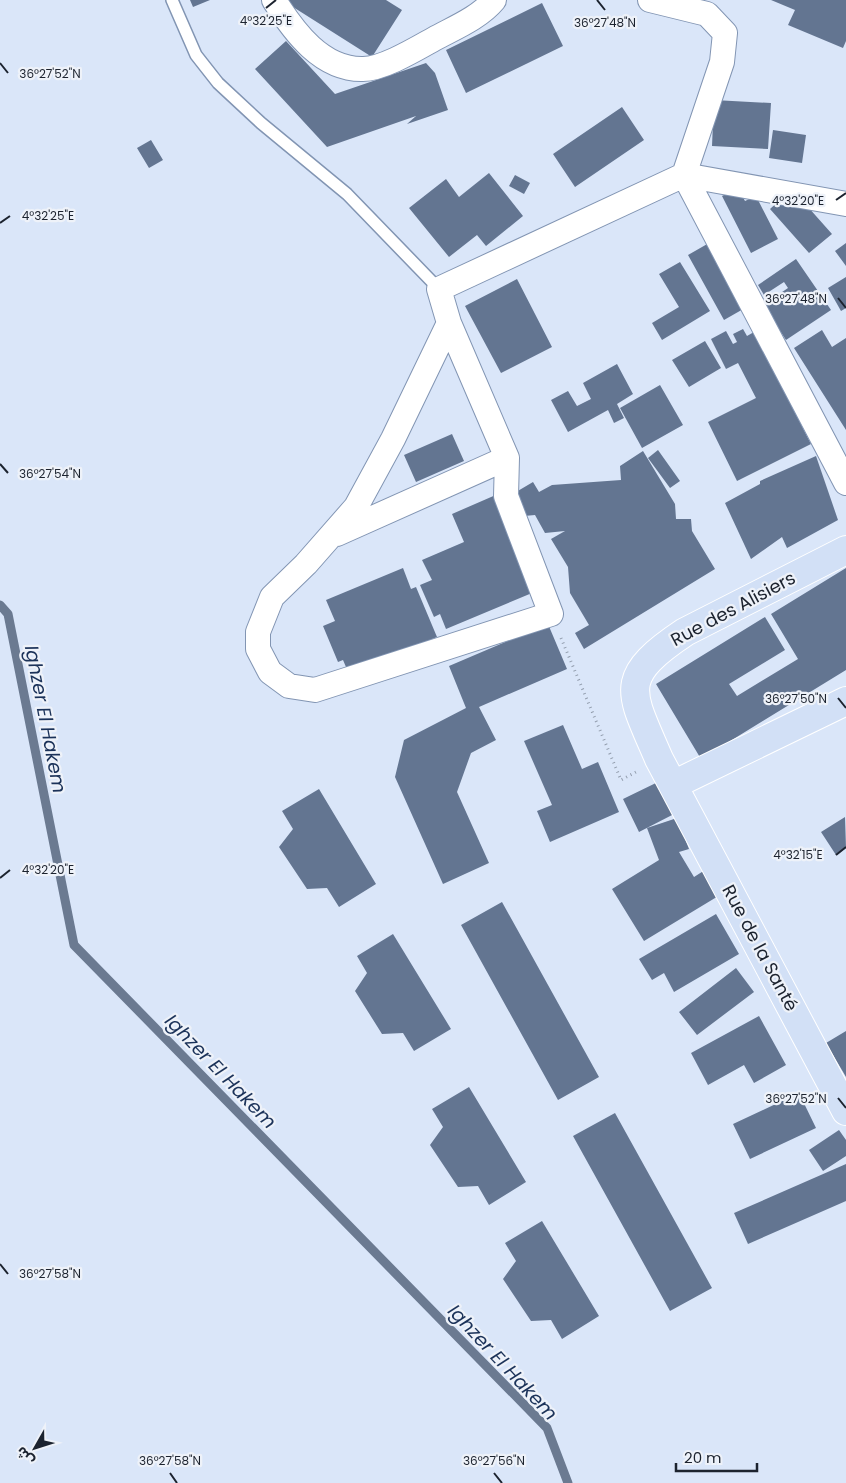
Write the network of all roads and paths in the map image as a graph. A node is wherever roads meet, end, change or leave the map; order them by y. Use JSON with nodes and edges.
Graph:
{"nodes":[{"id":1,"x":172,"y":0,"type":"edge"},
{"id":2,"x":274,"y":0,"type":"edge"},
{"id":3,"x":494,"y":0,"type":"edge"},
{"id":4,"x":650,"y":0,"type":"edge"},
{"id":5,"x":684,"y":175,"type":"junction"},
{"id":6,"x":846,"y":204,"type":"edge"},
{"id":7,"x":439,"y":289,"type":"junction"},
{"id":8,"x":449,"y":324,"type":"junction"},
{"id":9,"x":507,"y":458,"type":"junction"},
{"id":10,"x":846,"y":484,"type":"edge"},
{"id":11,"x":331,"y":537,"type":"junction"},
{"id":12,"x":846,"y":550,"type":"edge"},
{"id":13,"x":551,"y":614,"type":"junction"},
{"id":14,"x":846,"y":701,"type":"edge"},
{"id":15,"x":621,"y":780,"type":"dead end"},
{"id":16,"x":674,"y":784,"type":"junction"},
{"id":17,"x":846,"y":1110,"type":"edge"}],
"edges":[{"from":1,"to":7,"type":"lane"},
{"from":2,"to":3,"type":"street"},
{"from":4,"to":5,"type":"street"},
{"from":5,"to":6,"type":"street"},
{"from":5,"to":7,"type":"street"},
{"from":5,"to":10,"type":"street"},
{"from":7,"to":8,"type":"street"},
{"from":8,"to":9,"type":"street"},
{"from":8,"to":11,"type":"street"},
{"from":9,"to":11,"type":"street"},
{"from":9,"to":13,"type":"street"},
{"from":11,"to":13,"type":"street"},
{"from":12,"to":16,"type":"main road","name":"Rue des Alisiers"},
{"from":13,"to":15,"type":"path"},
{"from":14,"to":16,"type":"main road"},
{"from":16,"to":17,"type":"main road","name":"Rue de la Santé"}]}
